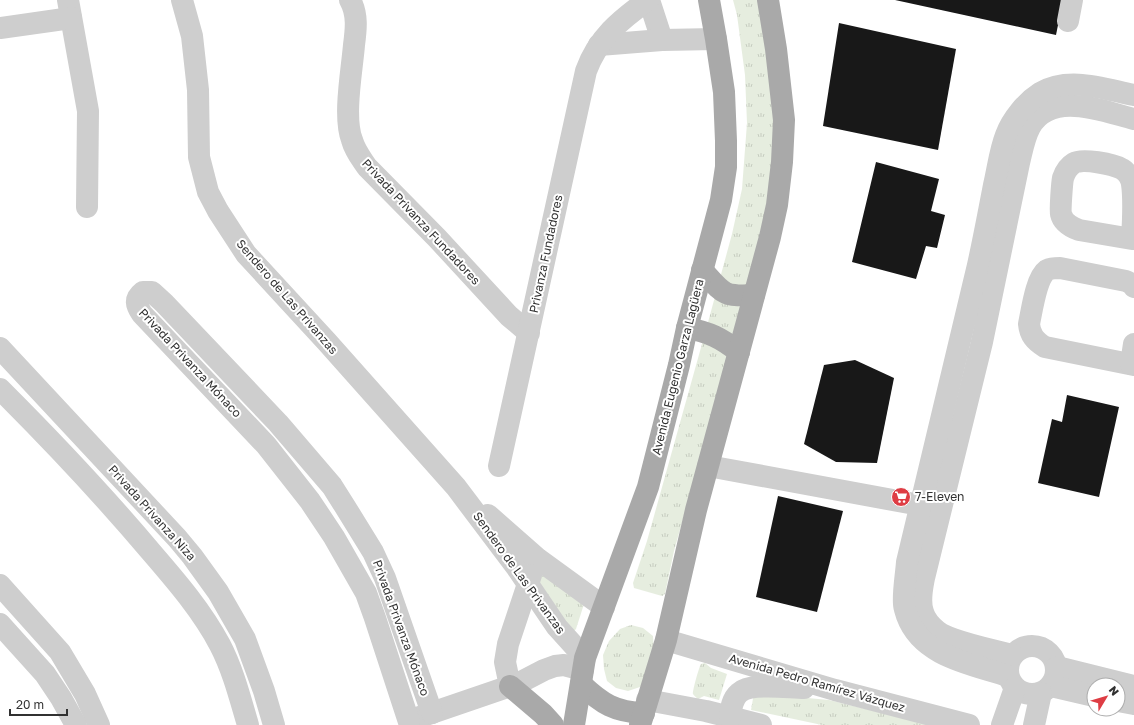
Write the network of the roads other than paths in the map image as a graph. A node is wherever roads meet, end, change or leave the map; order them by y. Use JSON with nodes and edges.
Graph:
{"nodes":[{"id":1,"x":182,"y":0,"type":"edge"},
{"id":2,"x":350,"y":0,"type":"edge"},
{"id":3,"x":648,"y":0,"type":"edge"},
{"id":4,"x":709,"y":0,"type":"edge"},
{"id":5,"x":768,"y":0,"type":"edge"},
{"id":6,"x":1072,"y":0,"type":"edge"},
{"id":7,"x":70,"y":9,"type":"edge"},
{"id":8,"x":1068,"y":21,"type":"dead end"},
{"id":9,"x":0,"y":28,"type":"edge"},
{"id":10,"x":716,"y":39,"type":"junction"},
{"id":11,"x":662,"y":40,"type":"junction"},
{"id":12,"x":599,"y":45,"type":"junction"},
{"id":13,"x":1134,"y":96,"type":"edge"},
{"id":14,"x":1134,"y":119,"type":"edge"},
{"id":15,"x":1009,"y":162,"type":"junction"},
{"id":16,"x":87,"y":208,"type":"dead end"},
{"id":17,"x":702,"y":270,"type":"junction"},
{"id":18,"x":1134,"y":287,"type":"edge"},
{"id":19,"x":754,"y":295,"type":"junction"},
{"id":20,"x":687,"y":328,"type":"junction"},
{"id":21,"x":529,"y":333,"type":"junction"},
{"id":22,"x":0,"y":348,"type":"edge"},
{"id":23,"x":739,"y":352,"type":"junction"},
{"id":24,"x":1133,"y":357,"type":"edge"},
{"id":25,"x":0,"y":389,"type":"edge"},
{"id":26,"x":70,"y":423,"type":"junction"},
{"id":27,"x":51,"y":440,"type":"junction"},
{"id":28,"x":499,"y":466,"type":"dead end"},
{"id":29,"x":708,"y":466,"type":"junction"},
{"id":30,"x":332,"y":486,"type":"junction"},
{"id":31,"x":456,"y":487,"type":"junction"},
{"id":32,"x":310,"y":501,"type":"junction"},
{"id":33,"x":920,"y":504,"type":"junction"},
{"id":34,"x":192,"y":556,"type":"junction"},
{"id":35,"x":538,"y":559,"type":"junction"},
{"id":36,"x":171,"y":574,"type":"junction"},
{"id":37,"x":0,"y":585,"type":"edge"},
{"id":38,"x":528,"y":585,"type":"junction"},
{"id":39,"x":604,"y":607,"type":"junction"},
{"id":40,"x":0,"y":624,"type":"edge"},
{"id":41,"x":557,"y":627,"type":"junction"},
{"id":42,"x":666,"y":640,"type":"junction"},
{"id":43,"x":544,"y":670,"type":"junction"},
{"id":44,"x":583,"y":671,"type":"junction"},
{"id":45,"x":1012,"y":673,"type":"junction"},
{"id":46,"x":1050,"y":682,"type":"junction"},
{"id":47,"x":515,"y":684,"type":"junction"},
{"id":48,"x":1134,"y":686,"type":"edge"},
{"id":49,"x":835,"y":690,"type":"junction"},
{"id":50,"x":1086,"y":693,"type":"edge"},
{"id":51,"x":644,"y":713,"type":"edge"},
{"id":52,"x":730,"y":717,"type":"junction"},
{"id":53,"x":428,"y":719,"type":"edge"},
{"id":54,"x":96,"y":724,"type":"edge"},
{"id":55,"x":76,"y":725,"type":"edge"},
{"id":56,"x":248,"y":725,"type":"edge"},
{"id":57,"x":274,"y":725,"type":"edge"},
{"id":58,"x":553,"y":725,"type":"edge"},
{"id":59,"x":574,"y":725,"type":"edge"},
{"id":60,"x":761,"y":725,"type":"edge"},
{"id":61,"x":969,"y":725,"type":"edge"},
{"id":62,"x":1002,"y":725,"type":"edge"},
{"id":63,"x":1034,"y":725,"type":"edge"}],
"edges":[{"from":1,"to":31,"type":"street","name":"Sendero de Las Privanzas"},
{"from":2,"to":21,"type":"street","name":"Privada Privanza Fundadores"},
{"from":3,"to":11,"type":"street"},
{"from":3,"to":12,"type":"street","name":"Privanza Fundadores"},
{"from":4,"to":10,"type":"main road","name":"Avenida Eugenio Garza Lagüera"},
{"from":5,"to":19,"type":"main road"},
{"from":6,"to":8,"type":"street"},
{"from":7,"to":9,"type":"street"},
{"from":7,"to":16,"type":"street"},
{"from":10,"to":11,"type":"street"},
{"from":10,"to":17,"type":"main road","name":"Avenida Eugenio Garza Lagüera"},
{"from":11,"to":12,"type":"street"},
{"from":12,"to":21,"type":"street","name":"Privanza Fundadores"},
{"from":13,"to":15,"type":"street"},
{"from":14,"to":15,"type":"street"},
{"from":15,"to":33,"type":"street"},
{"from":15,"to":45,"type":"street"},
{"from":17,"to":19,"type":"main road"},
{"from":17,"to":20,"type":"main road","name":"Avenida Eugenio Garza Lagüera"},
{"from":18,"to":24,"type":"street"},
{"from":19,"to":23,"type":"main road"},
{"from":20,"to":23,"type":"main road"},
{"from":20,"to":39,"type":"main road","name":"Avenida Eugenio Garza Lagüera"},
{"from":21,"to":28,"type":"street","name":"Privanza Fundadores"},
{"from":22,"to":26,"type":"street","name":"Privada Privanza Niza"},
{"from":23,"to":29,"type":"main road"},
{"from":25,"to":27,"type":"street","name":"Privada Privanza Niza"},
{"from":26,"to":27,"type":"street"},
{"from":26,"to":34,"type":"street","name":"Privada Privanza Niza"},
{"from":27,"to":36,"type":"street","name":"Privada Privanza Niza"},
{"from":29,"to":33,"type":"street"},
{"from":29,"to":42,"type":"main road"},
{"from":30,"to":32,"type":"street"},
{"from":30,"to":32,"type":"street","name":"Privada Privanza Mónaco"},
{"from":30,"to":53,"type":"street","name":"Privada Privanza Mónaco"},
{"from":31,"to":35,"type":"street","name":"Sendero de Las Privanzas"},
{"from":31,"to":38,"type":"street","name":"Sendero de Las Privanzas"},
{"from":32,"to":53,"type":"street","name":"Privada Privanza Mónaco"},
{"from":33,"to":45,"type":"street"},
{"from":34,"to":36,"type":"street"},
{"from":34,"to":57,"type":"street","name":"Privada Privanza Niza"},
{"from":35,"to":38,"type":"street"},
{"from":35,"to":39,"type":"street","name":"Sendero de Las Privanzas"},
{"from":36,"to":56,"type":"street","name":"Privada Privanza Niza"},
{"from":37,"to":54,"type":"street"},
{"from":38,"to":41,"type":"street","name":"Sendero de Las Privanzas"},
{"from":38,"to":47,"type":"street"},
{"from":39,"to":44,"type":"main road","name":"Avenida Eugenio Garza Lagüera"},
{"from":40,"to":55,"type":"street"},
{"from":41,"to":43,"type":"street"},
{"from":41,"to":44,"type":"street","name":"Sendero de Las Privanzas"},
{"from":42,"to":49,"type":"street","name":"Avenida Pedro Ramírez Vázquez"},
{"from":42,"to":51,"type":"main road"},
{"from":43,"to":44,"type":"street"},
{"from":43,"to":47,"type":"street"},
{"from":44,"to":47,"type":"street"},
{"from":44,"to":51,"type":"main road"},
{"from":44,"to":59,"type":"main road","name":"Avenida Eugenio Garza Lagüera"},
{"from":45,"to":46,"type":"street"},
{"from":45,"to":46,"type":"street"},
{"from":45,"to":62,"type":"street"},
{"from":46,"to":48,"type":"street"},
{"from":46,"to":50,"type":"street"},
{"from":46,"to":63,"type":"street"},
{"from":47,"to":53,"type":"street"},
{"from":47,"to":58,"type":"main road"},
{"from":49,"to":52,"type":"street"},
{"from":49,"to":61,"type":"street","name":"Avenida Pedro Ramírez Vázquez"},
{"from":51,"to":52,"type":"street"},
{"from":52,"to":60,"type":"street"}]}
